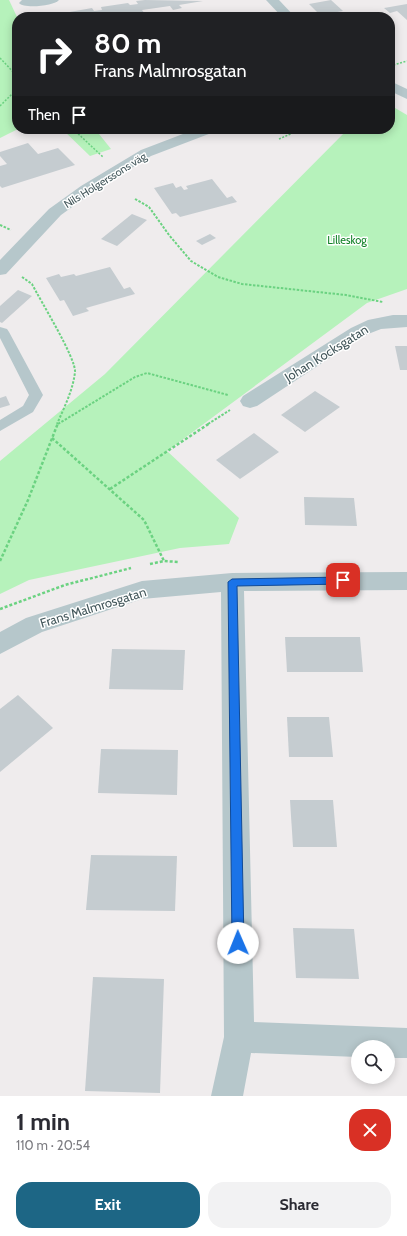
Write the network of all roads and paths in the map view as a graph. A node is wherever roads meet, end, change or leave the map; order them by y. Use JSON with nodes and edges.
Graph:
{"nodes":[{"id":1,"x":53,"y":0,"type":"edge"},
{"id":2,"x":272,"y":0,"type":"edge"},
{"id":3,"x":25,"y":3,"type":"dead end"},
{"id":4,"x":284,"y":12,"type":"edge"},
{"id":5,"x":0,"y":58,"type":"edge"},
{"id":6,"x":407,"y":61,"type":"edge"},
{"id":7,"x":395,"y":65,"type":"edge"},
{"id":8,"x":12,"y":71,"type":"edge"},
{"id":9,"x":395,"y":88,"type":"edge"},
{"id":10,"x":12,"y":94,"type":"edge"},
{"id":11,"x":407,"y":95,"type":"edge"},
{"id":12,"x":0,"y":106,"type":"edge"},
{"id":13,"x":78,"y":134,"type":"edge"},
{"id":14,"x":196,"y":134,"type":"edge"},
{"id":15,"x":290,"y":134,"type":"edge"},
{"id":16,"x":279,"y":139,"type":"dead end"},
{"id":17,"x":117,"y":170,"type":"junction"},
{"id":18,"x":135,"y":199,"type":"dead end"},
{"id":19,"x":0,"y":270,"type":"edge"},
{"id":20,"x":388,"y":303,"type":"dead end"},
{"id":21,"x":407,"y":321,"type":"edge"},
{"id":22,"x":0,"y":331,"type":"edge"},
{"id":23,"x":250,"y":401,"type":"junction"},
{"id":24,"x":57,"y":425,"type":"dead end"},
{"id":25,"x":0,"y":426,"type":"edge"},
{"id":26,"x":52,"y":438,"type":"dead end"},
{"id":27,"x":110,"y":488,"type":"junction"},
{"id":28,"x":164,"y":562,"type":"dead end"},
{"id":29,"x":407,"y":580,"type":"edge"},
{"id":30,"x":232,"y":582,"type":"junction"},
{"id":31,"x":0,"y":644,"type":"edge"},
{"id":32,"x":239,"y":1037,"type":"junction"},
{"id":33,"x":407,"y":1043,"type":"edge"},
{"id":34,"x":227,"y":1096,"type":"edge"}],
"edges":[{"from":1,"to":3,"type":"street"},
{"from":2,"to":4,"type":"street"},
{"from":5,"to":8,"type":"path"},
{"from":6,"to":7,"type":"path"},
{"from":9,"to":11,"type":"street"},
{"from":10,"to":12,"type":"path"},
{"from":13,"to":17,"type":"path"},
{"from":14,"to":17,"type":"street","name":"Nils Holgerssons väg"},
{"from":15,"to":16,"type":"path"},
{"from":17,"to":19,"type":"street","name":"Nils Holgerssons väg"},
{"from":18,"to":20,"type":"path"},
{"from":21,"to":23,"type":"street","name":"Johan Kocksgatan"},
{"from":22,"to":25,"type":"lane"},
{"from":23,"to":24,"type":"path"},
{"from":23,"to":27,"type":"path"},
{"from":26,"to":27,"type":"path"},
{"from":27,"to":28,"type":"path"},
{"from":29,"to":30,"type":"street","name":"Frans Malmrosgatan"},
{"from":30,"to":31,"type":"street","name":"Frans Malmrosgatan"},
{"from":30,"to":32,"type":"street"},
{"from":32,"to":33,"type":"street"},
{"from":32,"to":34,"type":"street"}]}
